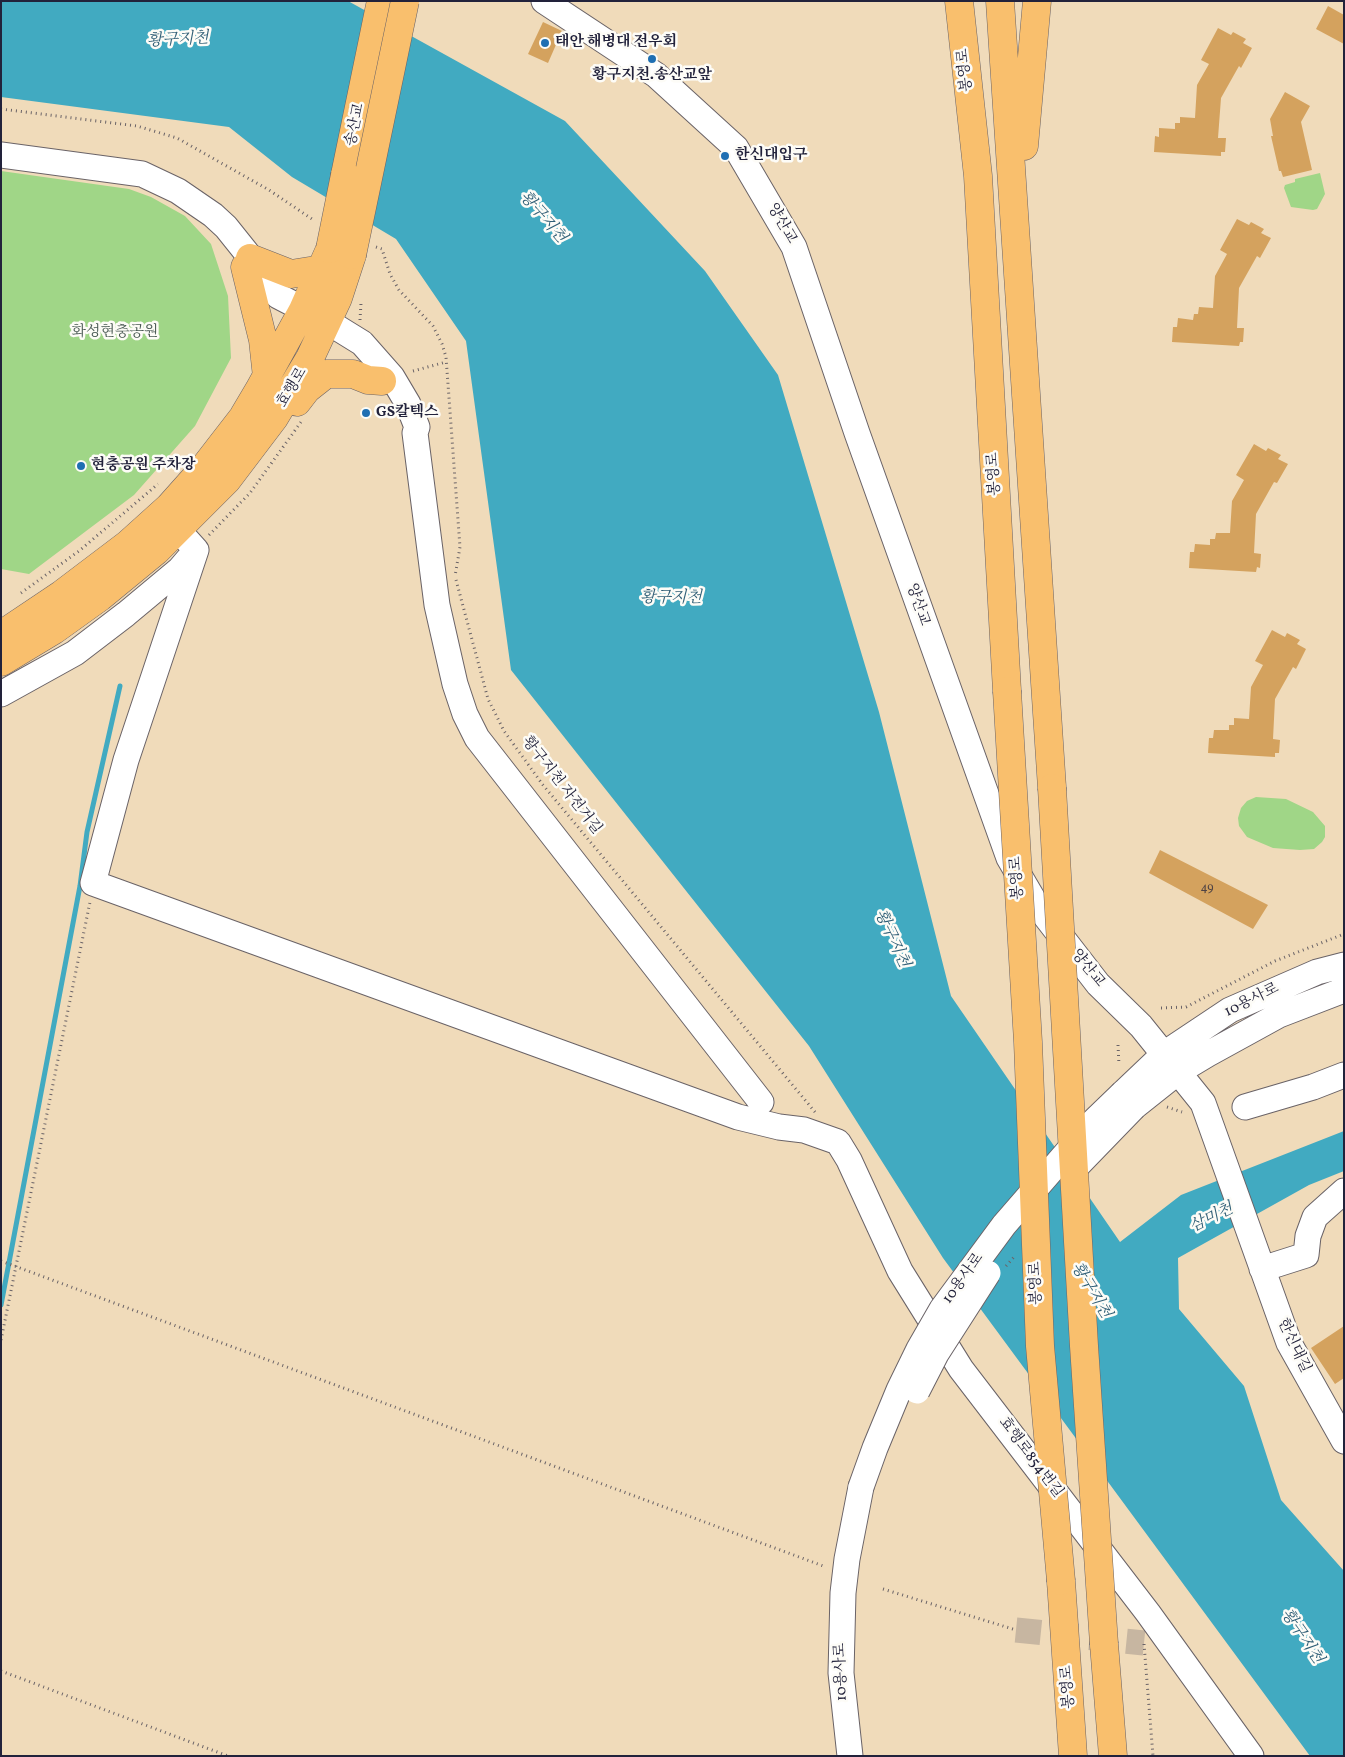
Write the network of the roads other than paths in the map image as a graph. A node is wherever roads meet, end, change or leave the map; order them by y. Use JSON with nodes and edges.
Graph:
{"nodes":[{"id":1,"x":381,"y":1,"type":"edge"},
{"id":2,"x":405,"y":1,"type":"edge"},
{"id":3,"x":545,"y":1,"type":"edge"},
{"id":4,"x":940,"y":1,"type":"edge"},
{"id":5,"x":959,"y":1,"type":"edge"},
{"id":6,"x":1000,"y":1,"type":"edge"},
{"id":7,"x":1036,"y":1,"type":"edge"},
{"id":8,"x":967,"y":76,"type":"junction"},
{"id":9,"x":1,"y":155,"type":"edge"},
{"id":10,"x":1017,"y":234,"type":"junction"},
{"id":11,"x":244,"y":256,"type":"junction"},
{"id":12,"x":335,"y":258,"type":"junction"},
{"id":13,"x":300,"y":315,"type":"junction"},
{"id":14,"x":326,"y":327,"type":"junction"},
{"id":15,"x":387,"y":379,"type":"junction"},
{"id":16,"x":263,"y":384,"type":"junction"},
{"id":17,"x":274,"y":418,"type":"junction"},
{"id":18,"x":244,"y":458,"type":"junction"},
{"id":19,"x":178,"y":530,"type":"junction"},
{"id":20,"x":196,"y":550,"type":"junction"},
{"id":21,"x":1,"y":635,"type":"edge"},
{"id":22,"x":1,"y":662,"type":"edge"},
{"id":23,"x":1,"y":694,"type":"edge"},
{"id":24,"x":1344,"y":965,"type":"edge"},
{"id":25,"x":1344,"y":990,"type":"edge"},
{"id":26,"x":1240,"y":1006,"type":"junction"},
{"id":27,"x":1253,"y":1029,"type":"junction"},
{"id":28,"x":1171,"y":1063,"type":"junction"},
{"id":29,"x":1344,"y":1075,"type":"edge"},
{"id":30,"x":761,"y":1102,"type":"dead end"},
{"id":31,"x":1245,"y":1107,"type":"dead end"},
{"id":32,"x":1344,"y":1192,"type":"edge"},
{"id":33,"x":1258,"y":1258,"type":"junction"},
{"id":34,"x":1344,"y":1441,"type":"edge"},
{"id":35,"x":869,"y":1491,"type":"junction"},
{"id":36,"x":850,"y":1756,"type":"edge"},
{"id":37,"x":866,"y":1756,"type":"edge"},
{"id":38,"x":1073,"y":1756,"type":"edge"},
{"id":39,"x":1112,"y":1756,"type":"edge"},
{"id":40,"x":1251,"y":1756,"type":"edge"}],
"edges":[{"from":1,"to":12,"type":"main road","name":"송산교","bridge":true},
{"from":2,"to":12,"type":"main road","name":"효행로","bridge":true},
{"from":3,"to":28,"type":"street","name":"양산교"},
{"from":4,"to":8,"type":"main road"},
{"from":5,"to":8,"type":"main road","name":"봉영로"},
{"from":6,"to":10,"type":"main road"},
{"from":7,"to":10,"type":"main road"},
{"from":8,"to":38,"type":"main road","name":"봉영로","bridge":true},
{"from":9,"to":11,"type":"street"},
{"from":10,"to":39,"type":"main road","bridge":true},
{"from":11,"to":12,"type":"main road"},
{"from":11,"to":13,"type":"street"},
{"from":11,"to":16,"type":"main road"},
{"from":12,"to":13,"type":"main road","name":"효행로"},
{"from":12,"to":14,"type":"main road","name":"효행로"},
{"from":13,"to":14,"type":"street"},
{"from":13,"to":16,"type":"main road","name":"효행로"},
{"from":14,"to":15,"type":"street"},
{"from":14,"to":17,"type":"main road","name":"효행로"},
{"from":15,"to":17,"type":"main road"},
{"from":15,"to":30,"type":"street"},
{"from":16,"to":18,"type":"main road"},
{"from":16,"to":21,"type":"main road","name":"효행로"},
{"from":17,"to":18,"type":"main road","name":"효행로"},
{"from":18,"to":19,"type":"main road","name":"효행로"},
{"from":19,"to":20,"type":"street"},
{"from":19,"to":22,"type":"main road","name":"효행로"},
{"from":20,"to":23,"type":"street"},
{"from":20,"to":40,"type":"street","name":"효행로854번길"},
{"from":24,"to":26,"type":"street","name":"10용사로"},
{"from":25,"to":27,"type":"street","name":"10용사로"},
{"from":26,"to":27,"type":"street"},
{"from":26,"to":28,"type":"street","name":"10용사로"},
{"from":27,"to":28,"type":"street","name":"10용사로"},
{"from":28,"to":33,"type":"street","name":"양산교"},
{"from":28,"to":35,"type":"street","name":"10용사로","bridge":true},
{"from":29,"to":31,"type":"street"},
{"from":32,"to":33,"type":"street"},
{"from":33,"to":34,"type":"street","name":"한신대길"},
{"from":35,"to":36,"type":"street","name":"10용사로"},
{"from":35,"to":37,"type":"street","name":"10용사로"}]}
